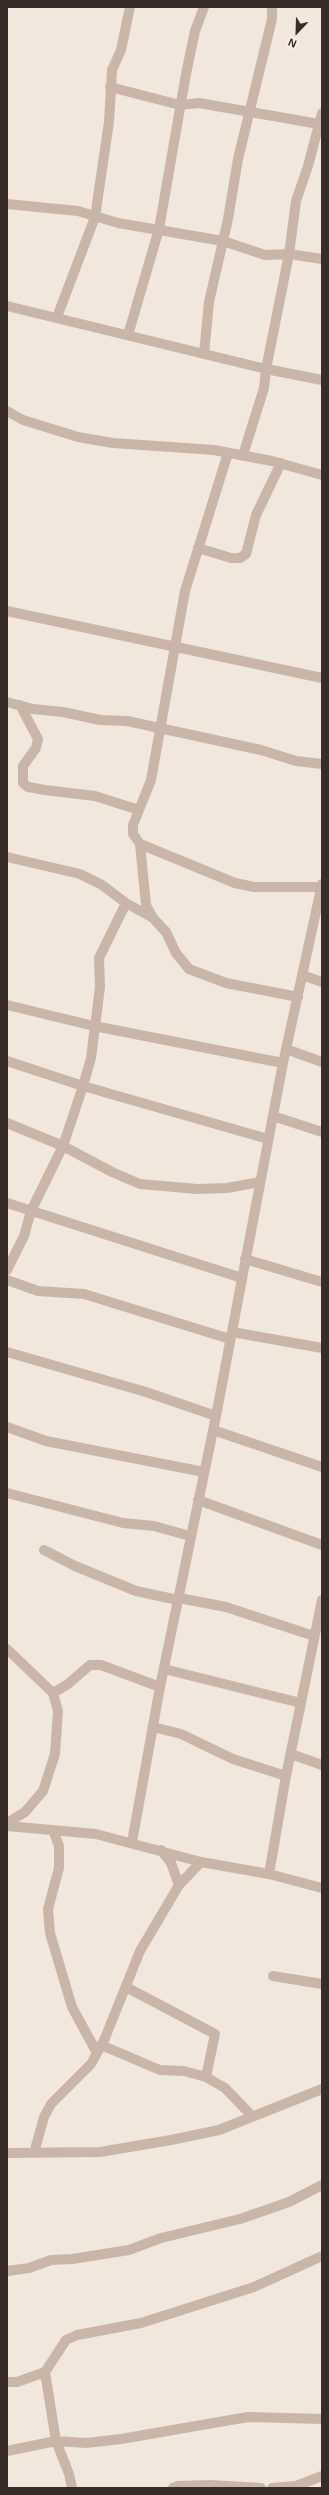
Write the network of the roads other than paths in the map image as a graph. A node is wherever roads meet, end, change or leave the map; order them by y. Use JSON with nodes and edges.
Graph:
{"nodes":[{"id":1,"x":130,"y":7,"type":"edge"},
{"id":2,"x":204,"y":7,"type":"edge"},
{"id":3,"x":272,"y":7,"type":"edge"},
{"id":4,"x":110,"y":87,"type":"junction"},
{"id":5,"x":180,"y":105,"type":"junction"},
{"id":6,"x":248,"y":112,"type":"junction"},
{"id":7,"x":322,"y":113,"type":"edge"},
{"id":8,"x":319,"y":124,"type":"junction"},
{"id":9,"x":7,"y":204,"type":"edge"},
{"id":10,"x":95,"y":217,"type":"junction"},
{"id":11,"x":159,"y":229,"type":"junction"},
{"id":12,"x":224,"y":241,"type":"junction"},
{"id":13,"x":290,"y":254,"type":"junction"},
{"id":14,"x":322,"y":258,"type":"edge"},
{"id":15,"x":7,"y":306,"type":"edge"},
{"id":16,"x":57,"y":318,"type":"junction"},
{"id":17,"x":128,"y":335,"type":"junction"},
{"id":18,"x":204,"y":354,"type":"junction"},
{"id":19,"x":266,"y":369,"type":"junction"},
{"id":20,"x":322,"y":380,"type":"edge"},
{"id":21,"x":7,"y":411,"type":"edge"},
{"id":22,"x":228,"y":453,"type":"junction"},
{"id":23,"x":242,"y":455,"type":"junction"},
{"id":24,"x":281,"y":463,"type":"junction"},
{"id":25,"x":322,"y":476,"type":"edge"},
{"id":26,"x":198,"y":548,"type":"junction"},
{"id":27,"x":7,"y":611,"type":"edge"},
{"id":28,"x":173,"y":648,"type":"junction"},
{"id":29,"x":322,"y":678,"type":"edge"},
{"id":30,"x":7,"y":702,"type":"edge"},
{"id":31,"x":20,"y":706,"type":"junction"},
{"id":32,"x":162,"y":728,"type":"junction"},
{"id":33,"x":322,"y":764,"type":"edge"},
{"id":34,"x":139,"y":810,"type":"junction"},
{"id":35,"x":140,"y":844,"type":"junction"},
{"id":36,"x":7,"y":858,"type":"edge"},
{"id":37,"x":321,"y":891,"type":"edge"},
{"id":38,"x":126,"y":903,"type":"junction"},
{"id":39,"x":153,"y":918,"type":"junction"},
{"id":40,"x":302,"y":975,"type":"junction"},
{"id":41,"x":322,"y":982,"type":"edge"},
{"id":42,"x":298,"y":997,"type":"junction"},
{"id":43,"x":7,"y":1005,"type":"edge"},
{"id":44,"x":94,"y":1026,"type":"junction"},
{"id":45,"x":286,"y":1048,"type":"junction"},
{"id":46,"x":7,"y":1061,"type":"edge"},
{"id":47,"x":322,"y":1062,"type":"edge"},
{"id":48,"x":283,"y":1063,"type":"junction"},
{"id":49,"x":83,"y":1086,"type":"junction"},
{"id":50,"x":273,"y":1116,"type":"junction"},
{"id":51,"x":7,"y":1123,"type":"edge"},
{"id":52,"x":322,"y":1132,"type":"edge"},
{"id":53,"x":268,"y":1139,"type":"junction"},
{"id":54,"x":63,"y":1146,"type":"junction"},
{"id":55,"x":260,"y":1182,"type":"junction"},
{"id":56,"x":7,"y":1203,"type":"edge"},
{"id":57,"x":30,"y":1211,"type":"junction"},
{"id":58,"x":245,"y":1259,"type":"junction"},
{"id":59,"x":7,"y":1270,"type":"edge"},
{"id":60,"x":242,"y":1278,"type":"junction"},
{"id":61,"x":7,"y":1280,"type":"edge"},
{"id":62,"x":322,"y":1282,"type":"edge"},
{"id":63,"x":231,"y":1336,"type":"junction"},
{"id":64,"x":322,"y":1348,"type":"edge"},
{"id":65,"x":7,"y":1352,"type":"edge"},
{"id":66,"x":216,"y":1416,"type":"junction"},
{"id":67,"x":7,"y":1427,"type":"edge"},
{"id":68,"x":213,"y":1430,"type":"junction"},
{"id":69,"x":322,"y":1467,"type":"edge"},
{"id":70,"x":204,"y":1472,"type":"junction"},
{"id":71,"x":7,"y":1493,"type":"edge"},
{"id":72,"x":198,"y":1500,"type":"junction"},
{"id":73,"x":190,"y":1536,"type":"junction"},
{"id":74,"x":322,"y":1545,"type":"edge"},
{"id":75,"x":44,"y":1550,"type":"dead end"},
{"id":76,"x":178,"y":1599,"type":"junction"},
{"id":77,"x":322,"y":1600,"type":"edge"},
{"id":78,"x":317,"y":1640,"type":"edge"},
{"id":79,"x":7,"y":1650,"type":"edge"},
{"id":80,"x":164,"y":1669,"type":"junction"},
{"id":81,"x":160,"y":1687,"type":"junction"},
{"id":82,"x":53,"y":1693,"type":"junction"},
{"id":83,"x":301,"y":1703,"type":"junction"},
{"id":84,"x":152,"y":1727,"type":"junction"},
{"id":85,"x":291,"y":1754,"type":"junction"},
{"id":86,"x":322,"y":1765,"type":"edge"},
{"id":87,"x":286,"y":1776,"type":"junction"},
{"id":88,"x":7,"y":1823,"type":"edge"},
{"id":89,"x":7,"y":1826,"type":"edge"},
{"id":90,"x":53,"y":1830,"type":"junction"},
{"id":91,"x":132,"y":1842,"type":"junction"},
{"id":92,"x":161,"y":1850,"type":"junction"},
{"id":93,"x":202,"y":1862,"type":"junction"},
{"id":94,"x":269,"y":1874,"type":"junction"},
{"id":95,"x":179,"y":1885,"type":"junction"},
{"id":96,"x":322,"y":1888,"type":"edge"},
{"id":97,"x":272,"y":1976,"type":"dead end"},
{"id":98,"x":322,"y":1984,"type":"edge"},
{"id":99,"x":126,"y":1987,"type":"junction"},
{"id":100,"x":99,"y":2049,"type":"junction"},
{"id":101,"x":206,"y":2077,"type":"junction"},
{"id":102,"x":322,"y":2089,"type":"edge"},
{"id":103,"x":252,"y":2116,"type":"junction"},
{"id":104,"x":7,"y":2153,"type":"edge"},
{"id":105,"x":34,"y":2153,"type":"junction"},
{"id":106,"x":322,"y":2185,"type":"edge"},
{"id":107,"x":322,"y":2256,"type":"edge"},
{"id":108,"x":7,"y":2271,"type":"edge"},
{"id":109,"x":45,"y":2372,"type":"junction"},
{"id":110,"x":7,"y":2382,"type":"edge"},
{"id":111,"x":322,"y":2418,"type":"edge"},
{"id":112,"x":56,"y":2441,"type":"junction"},
{"id":113,"x":7,"y":2451,"type":"edge"},
{"id":114,"x":322,"y":2476,"type":"edge"},
{"id":115,"x":72,"y":2488,"type":"edge"},
{"id":116,"x":173,"y":2488,"type":"edge"},
{"id":117,"x":261,"y":2488,"type":"edge"},
{"id":118,"x":272,"y":2488,"type":"edge"}],
"edges":[{"from":1,"to":4,"type":"street"},
{"from":2,"to":5,"type":"street"},
{"from":3,"to":6,"type":"street"},
{"from":4,"to":5,"type":"street"},
{"from":4,"to":10,"type":"street"},
{"from":5,"to":6,"type":"street"},
{"from":5,"to":11,"type":"street"},
{"from":6,"to":8,"type":"street"},
{"from":6,"to":12,"type":"street"},
{"from":7,"to":8,"type":"street"},
{"from":8,"to":13,"type":"street"},
{"from":9,"to":10,"type":"street"},
{"from":10,"to":11,"type":"street"},
{"from":10,"to":16,"type":"street"},
{"from":11,"to":12,"type":"street"},
{"from":11,"to":17,"type":"street"},
{"from":12,"to":13,"type":"street"},
{"from":12,"to":18,"type":"street"},
{"from":13,"to":14,"type":"street"},
{"from":13,"to":19,"type":"street"},
{"from":15,"to":16,"type":"street"},
{"from":16,"to":17,"type":"street"},
{"from":17,"to":18,"type":"street"},
{"from":18,"to":19,"type":"street"},
{"from":19,"to":20,"type":"street"},
{"from":19,"to":23,"type":"street"},
{"from":21,"to":22,"type":"street"},
{"from":22,"to":23,"type":"street"},
{"from":22,"to":26,"type":"street"},
{"from":23,"to":24,"type":"street"},
{"from":24,"to":25,"type":"street"},
{"from":24,"to":26,"type":"street"},
{"from":26,"to":28,"type":"street"},
{"from":27,"to":28,"type":"street"},
{"from":28,"to":29,"type":"street"},
{"from":28,"to":32,"type":"street"},
{"from":30,"to":31,"type":"street"},
{"from":31,"to":32,"type":"street"},
{"from":31,"to":34,"type":"street"},
{"from":32,"to":33,"type":"street"},
{"from":32,"to":34,"type":"street"},
{"from":34,"to":35,"type":"street"},
{"from":35,"to":37,"type":"street"},
{"from":35,"to":39,"type":"street"},
{"from":36,"to":38,"type":"street"},
{"from":37,"to":40,"type":"street"},
{"from":38,"to":39,"type":"street"},
{"from":38,"to":44,"type":"street"},
{"from":39,"to":42,"type":"street"},
{"from":40,"to":41,"type":"street"},
{"from":40,"to":42,"type":"street"},
{"from":42,"to":45,"type":"street"},
{"from":43,"to":44,"type":"street"},
{"from":44,"to":48,"type":"street"},
{"from":44,"to":49,"type":"street"},
{"from":45,"to":47,"type":"street"},
{"from":45,"to":48,"type":"street"},
{"from":46,"to":49,"type":"street"},
{"from":48,"to":50,"type":"street"},
{"from":49,"to":53,"type":"street"},
{"from":49,"to":54,"type":"street"},
{"from":50,"to":52,"type":"street"},
{"from":50,"to":53,"type":"street"},
{"from":51,"to":54,"type":"street"},
{"from":53,"to":55,"type":"street"},
{"from":54,"to":55,"type":"street"},
{"from":54,"to":57,"type":"street"},
{"from":55,"to":58,"type":"street"},
{"from":56,"to":57,"type":"street"},
{"from":57,"to":59,"type":"street"},
{"from":57,"to":60,"type":"street"},
{"from":58,"to":60,"type":"street"},
{"from":58,"to":62,"type":"street"},
{"from":60,"to":63,"type":"street"},
{"from":61,"to":63,"type":"street"},
{"from":63,"to":64,"type":"street"},
{"from":63,"to":66,"type":"street"},
{"from":65,"to":66,"type":"street"},
{"from":66,"to":68,"type":"street"},
{"from":67,"to":70,"type":"street"},
{"from":68,"to":69,"type":"street"},
{"from":68,"to":70,"type":"street"},
{"from":70,"to":72,"type":"street"},
{"from":71,"to":73,"type":"street"},
{"from":72,"to":73,"type":"street"},
{"from":72,"to":74,"type":"street"},
{"from":73,"to":76,"type":"street"},
{"from":75,"to":76,"type":"street"},
{"from":76,"to":78,"type":"street"},
{"from":76,"to":80,"type":"street"},
{"from":77,"to":78,"type":"street"},
{"from":78,"to":83,"type":"street"},
{"from":79,"to":82,"type":"street"},
{"from":80,"to":81,"type":"street"},
{"from":80,"to":83,"type":"street"},
{"from":81,"to":82,"type":"street"},
{"from":81,"to":84,"type":"street"},
{"from":82,"to":88,"type":"street"},
{"from":83,"to":85,"type":"street"},
{"from":84,"to":87,"type":"street"},
{"from":84,"to":91,"type":"street"},
{"from":85,"to":86,"type":"street"},
{"from":85,"to":87,"type":"street"},
{"from":87,"to":94,"type":"street"},
{"from":89,"to":90,"type":"street"},
{"from":90,"to":91,"type":"street"},
{"from":90,"to":100,"type":"street"},
{"from":91,"to":92,"type":"street"},
{"from":92,"to":93,"type":"street"},
{"from":92,"to":95,"type":"street"},
{"from":93,"to":94,"type":"street"},
{"from":93,"to":95,"type":"street"},
{"from":94,"to":96,"type":"street"},
{"from":95,"to":99,"type":"street"},
{"from":97,"to":98,"type":"street"},
{"from":99,"to":100,"type":"street"},
{"from":99,"to":101,"type":"street"},
{"from":100,"to":101,"type":"street"},
{"from":100,"to":105,"type":"street"},
{"from":101,"to":103,"type":"street"},
{"from":102,"to":103,"type":"street"},
{"from":103,"to":105,"type":"street"},
{"from":104,"to":105,"type":"street"},
{"from":106,"to":108,"type":"street"},
{"from":107,"to":109,"type":"street"},
{"from":109,"to":110,"type":"street"},
{"from":109,"to":112,"type":"street"},
{"from":111,"to":112,"type":"street"},
{"from":112,"to":113,"type":"street"},
{"from":112,"to":115,"type":"street"},
{"from":114,"to":118,"type":"street"},
{"from":116,"to":117,"type":"street"}]}
